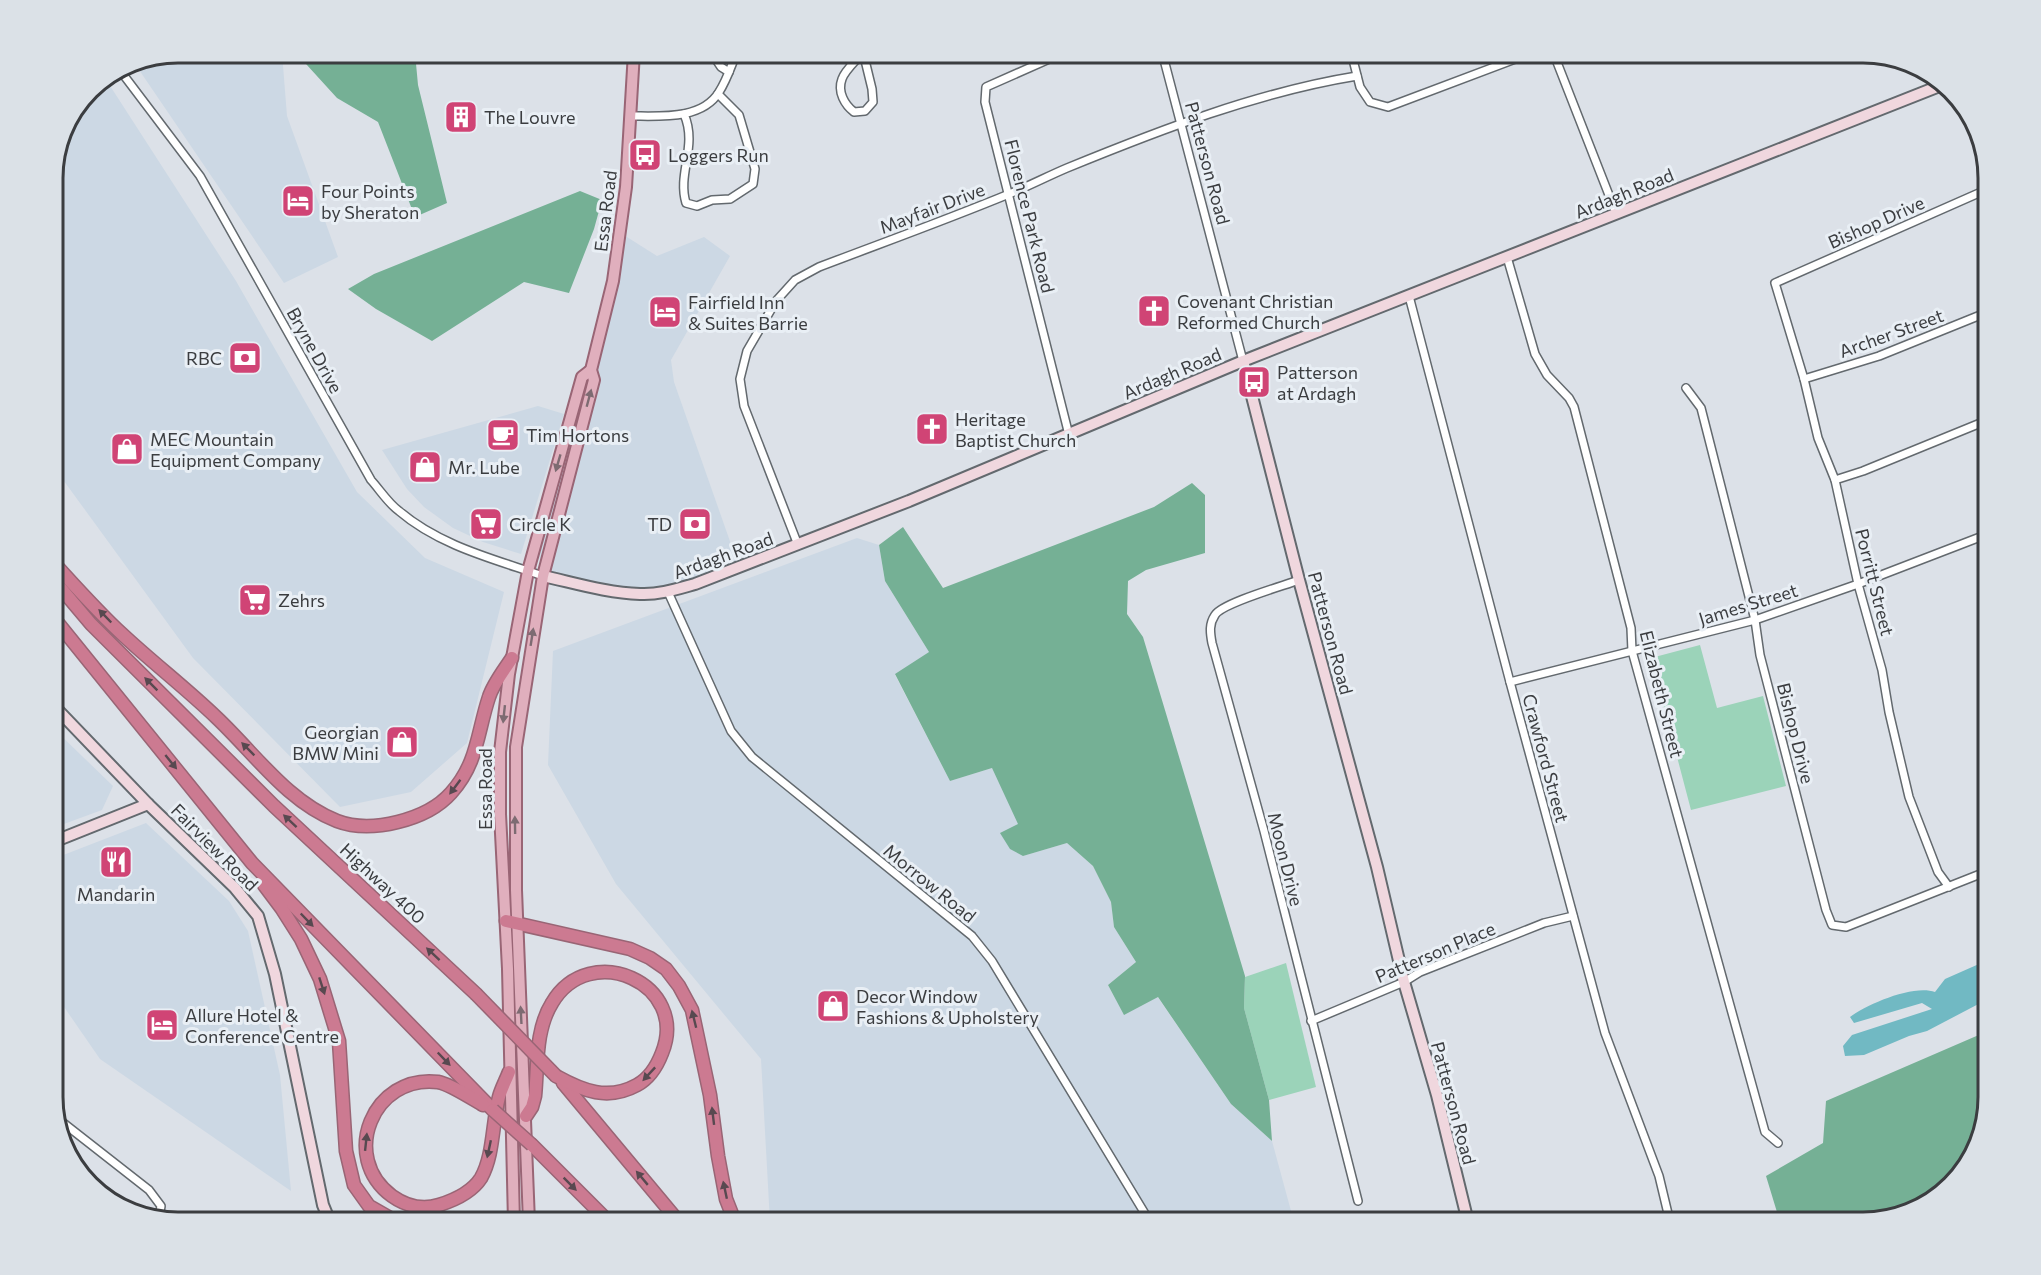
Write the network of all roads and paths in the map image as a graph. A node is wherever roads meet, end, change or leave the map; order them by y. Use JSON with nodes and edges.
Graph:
{"nodes":[{"id":1,"x":633,"y":63,"type":"edge"},
{"id":2,"x":718,"y":63,"type":"edge"},
{"id":3,"x":732,"y":63,"type":"edge"},
{"id":4,"x":854,"y":63,"type":"edge"},
{"id":5,"x":866,"y":63,"type":"edge"},
{"id":6,"x":1040,"y":63,"type":"edge"},
{"id":7,"x":1165,"y":63,"type":"edge"},
{"id":8,"x":1353,"y":63,"type":"edge"},
{"id":9,"x":1505,"y":63,"type":"edge"},
{"id":10,"x":1557,"y":63,"type":"edge"},
{"id":11,"x":729,"y":72,"type":"junction"},
{"id":12,"x":124,"y":76,"type":"edge"},
{"id":13,"x":1356,"y":76,"type":"junction"},
{"id":14,"x":1934,"y":88,"type":"edge"},
{"id":15,"x":718,"y":94,"type":"junction"},
{"id":16,"x":684,"y":114,"type":"junction"},
{"id":17,"x":631,"y":116,"type":"junction"},
{"id":18,"x":1181,"y":125,"type":"junction"},
{"id":19,"x":1978,"y":193,"type":"edge"},
{"id":20,"x":1009,"y":194,"type":"junction"},
{"id":21,"x":1616,"y":213,"type":"junction"},
{"id":22,"x":1507,"y":257,"type":"junction"},
{"id":23,"x":1775,"y":282,"type":"joint"},
{"id":24,"x":1409,"y":296,"type":"junction"},
{"id":25,"x":1978,"y":316,"type":"edge"},
{"id":26,"x":1243,"y":361,"type":"junction"},
{"id":27,"x":591,"y":370,"type":"junction"},
{"id":28,"x":1804,"y":379,"type":"junction"},
{"id":29,"x":1686,"y":388,"type":"dead end"},
{"id":30,"x":1978,"y":424,"type":"edge"},
{"id":31,"x":1069,"y":435,"type":"junction"},
{"id":32,"x":1835,"y":480,"type":"junction"},
{"id":33,"x":1978,"y":538,"type":"edge"},
{"id":34,"x":798,"y":545,"type":"junction"},
{"id":35,"x":528,"y":571,"type":"junction"},
{"id":36,"x":63,"y":573,"type":"edge"},
{"id":37,"x":543,"y":576,"type":"junction"},
{"id":38,"x":1299,"y":580,"type":"junction"},
{"id":39,"x":1858,"y":584,"type":"junction"},
{"id":40,"x":63,"y":591,"type":"edge"},
{"id":41,"x":668,"y":592,"type":"junction"},
{"id":42,"x":1755,"y":620,"type":"junction"},
{"id":43,"x":63,"y":629,"type":"edge"},
{"id":44,"x":1632,"y":651,"type":"junction"},
{"id":45,"x":512,"y":658,"type":"junction"},
{"id":46,"x":1510,"y":682,"type":"junction"},
{"id":47,"x":63,"y":715,"type":"edge"},
{"id":48,"x":148,"y":804,"type":"junction"},
{"id":49,"x":63,"y":838,"type":"edge"},
{"id":50,"x":252,"y":863,"type":"junction"},
{"id":51,"x":1978,"y":875,"type":"edge"},
{"id":52,"x":1949,"y":887,"type":"junction"},
{"id":53,"x":1573,"y":916,"type":"junction"},
{"id":54,"x":512,"y":922,"type":"junction"},
{"id":55,"x":1404,"y":982,"type":"junction"},
{"id":56,"x":1311,"y":1021,"type":"junction"},
{"id":57,"x":509,"y":1072,"type":"junction"},
{"id":58,"x":556,"y":1076,"type":"junction"},
{"id":59,"x":493,"y":1110,"type":"junction"},
{"id":60,"x":525,"y":1116,"type":"junction"},
{"id":61,"x":67,"y":1125,"type":"edge"},
{"id":62,"x":1778,"y":1143,"type":"dead end"},
{"id":63,"x":1358,"y":1202,"type":"dead end"},
{"id":64,"x":160,"y":1210,"type":"edge"},
{"id":65,"x":327,"y":1212,"type":"edge"},
{"id":66,"x":380,"y":1212,"type":"edge"},
{"id":67,"x":514,"y":1212,"type":"edge"},
{"id":68,"x":530,"y":1212,"type":"edge"},
{"id":69,"x":599,"y":1212,"type":"edge"},
{"id":70,"x":671,"y":1212,"type":"edge"},
{"id":71,"x":731,"y":1212,"type":"edge"},
{"id":72,"x":1144,"y":1212,"type":"edge"},
{"id":73,"x":1466,"y":1212,"type":"edge"},
{"id":74,"x":1668,"y":1212,"type":"edge"}],
"edges":[{"from":1,"to":17,"type":"main road","name":"Essa Road"},
{"from":2,"to":11,"type":"street"},
{"from":3,"to":11,"type":"street"},
{"from":4,"to":5,"type":"street"},
{"from":6,"to":20,"type":"street","name":"Florence Park Road"},
{"from":7,"to":18,"type":"street","name":"Patterson Road"},
{"from":8,"to":13,"type":"street"},
{"from":9,"to":13,"type":"street"},
{"from":10,"to":21,"type":"street"},
{"from":11,"to":15,"type":"street"},
{"from":12,"to":35,"type":"street","name":"Bryne Drive"},
{"from":13,"to":18,"type":"street","name":"Mayfair Drive"},
{"from":14,"to":21,"type":"street","name":"Ardagh Road"},
{"from":15,"to":16,"type":"street"},
{"from":15,"to":16,"type":"street"},
{"from":16,"to":17,"type":"street"},
{"from":17,"to":27,"type":"main road","name":"Essa Road"},
{"from":18,"to":20,"type":"street","name":"Mayfair Drive"},
{"from":18,"to":26,"type":"street","name":"Patterson Road"},
{"from":19,"to":23,"type":"street","name":"Bishop Drive"},
{"from":20,"to":31,"type":"street","name":"Florence Park Road"},
{"from":20,"to":34,"type":"street","name":"Mayfair Drive"},
{"from":21,"to":22,"type":"street","name":"Ardagh Road"},
{"from":22,"to":24,"type":"street","name":"Ardagh Road"},
{"from":22,"to":44,"type":"street","name":"Elizabeth Street"},
{"from":23,"to":28,"type":"street","name":"Porritt Street"},
{"from":24,"to":26,"type":"street","name":"Ardagh Road"},
{"from":24,"to":46,"type":"street","name":"Crawford Street"},
{"from":25,"to":28,"type":"street","name":"Archer Street"},
{"from":26,"to":31,"type":"street","name":"Ardagh Road"},
{"from":26,"to":38,"type":"street","name":"Patterson Road"},
{"from":27,"to":35,"type":"main road","name":"Essa Road","one_way":true},
{"from":37,"to":27,"type":"main road","name":"Essa Road","one_way":true},
{"from":28,"to":32,"type":"street","name":"Porritt Street"},
{"from":29,"to":42,"type":"street","name":"Bishop Drive"},
{"from":30,"to":32,"type":"street"},
{"from":31,"to":34,"type":"street","name":"Ardagh Road"},
{"from":32,"to":39,"type":"street","name":"Porritt Street"},
{"from":33,"to":39,"type":"street","name":"James Street"},
{"from":34,"to":41,"type":"street","name":"Ardagh Road"},
{"from":35,"to":37,"type":"street","name":"Bryne Drive"},
{"from":35,"to":45,"type":"main road","name":"Essa Road"},
{"from":45,"to":36,"type":"highway","one_way":true},
{"from":37,"to":41,"type":"street","name":"Ardagh Road"},
{"from":54,"to":37,"type":"main road","name":"Essa Road","one_way":true},
{"from":38,"to":55,"type":"street","name":"Patterson Road"},
{"from":38,"to":56,"type":"street","name":"Moon Drive"},
{"from":39,"to":42,"type":"street","name":"James Street"},
{"from":39,"to":52,"type":"street","name":"Porritt Street"},
{"from":58,"to":40,"type":"highway","name":"Highway 400","one_way":true,"bridge":true},
{"from":41,"to":72,"type":"street","name":"Morrow Road"},
{"from":42,"to":44,"type":"street","name":"James Street"},
{"from":42,"to":52,"type":"street","name":"Bishop Drive"},
{"from":43,"to":50,"type":"highway","one_way":true},
{"from":44,"to":46,"type":"street","name":"James Street"},
{"from":44,"to":62,"type":"street","name":"Elizabeth Street"},
{"from":45,"to":54,"type":"main road","name":"Essa Road","one_way":true},
{"from":46,"to":53,"type":"street","name":"Crawford Street"},
{"from":47,"to":48,"type":"street","name":"Fairview Road"},
{"from":48,"to":49,"type":"street"},
{"from":48,"to":65,"type":"street","name":"Fairview Road"},
{"from":50,"to":59,"type":"highway","one_way":true},
{"from":50,"to":66,"type":"highway","one_way":true},
{"from":51,"to":52,"type":"street","name":"Bishop Drive"},
{"from":53,"to":55,"type":"street","name":"Patterson Place"},
{"from":53,"to":74,"type":"street","name":"Crawford Street"},
{"from":54,"to":57,"type":"main road","name":"Essa Road"},
{"from":60,"to":54,"type":"main road","name":"Essa Road","one_way":true},
{"from":71,"to":54,"type":"highway","one_way":true},
{"from":55,"to":56,"type":"street","name":"Patterson Place"},
{"from":55,"to":73,"type":"street","name":"Patterson Road"},
{"from":56,"to":63,"type":"street","name":"Moon Drive"},
{"from":57,"to":59,"type":"highway","one_way":true},
{"from":57,"to":67,"type":"main road","name":"Essa Road"},
{"from":60,"to":58,"type":"highway","one_way":true},
{"from":70,"to":58,"type":"highway","name":"Highway 400","one_way":true},
{"from":59,"to":69,"type":"highway","one_way":true,"bridge":true},
{"from":60,"to":68,"type":"main road","name":"Essa Road"},
{"from":61,"to":64,"type":"street"}]}
